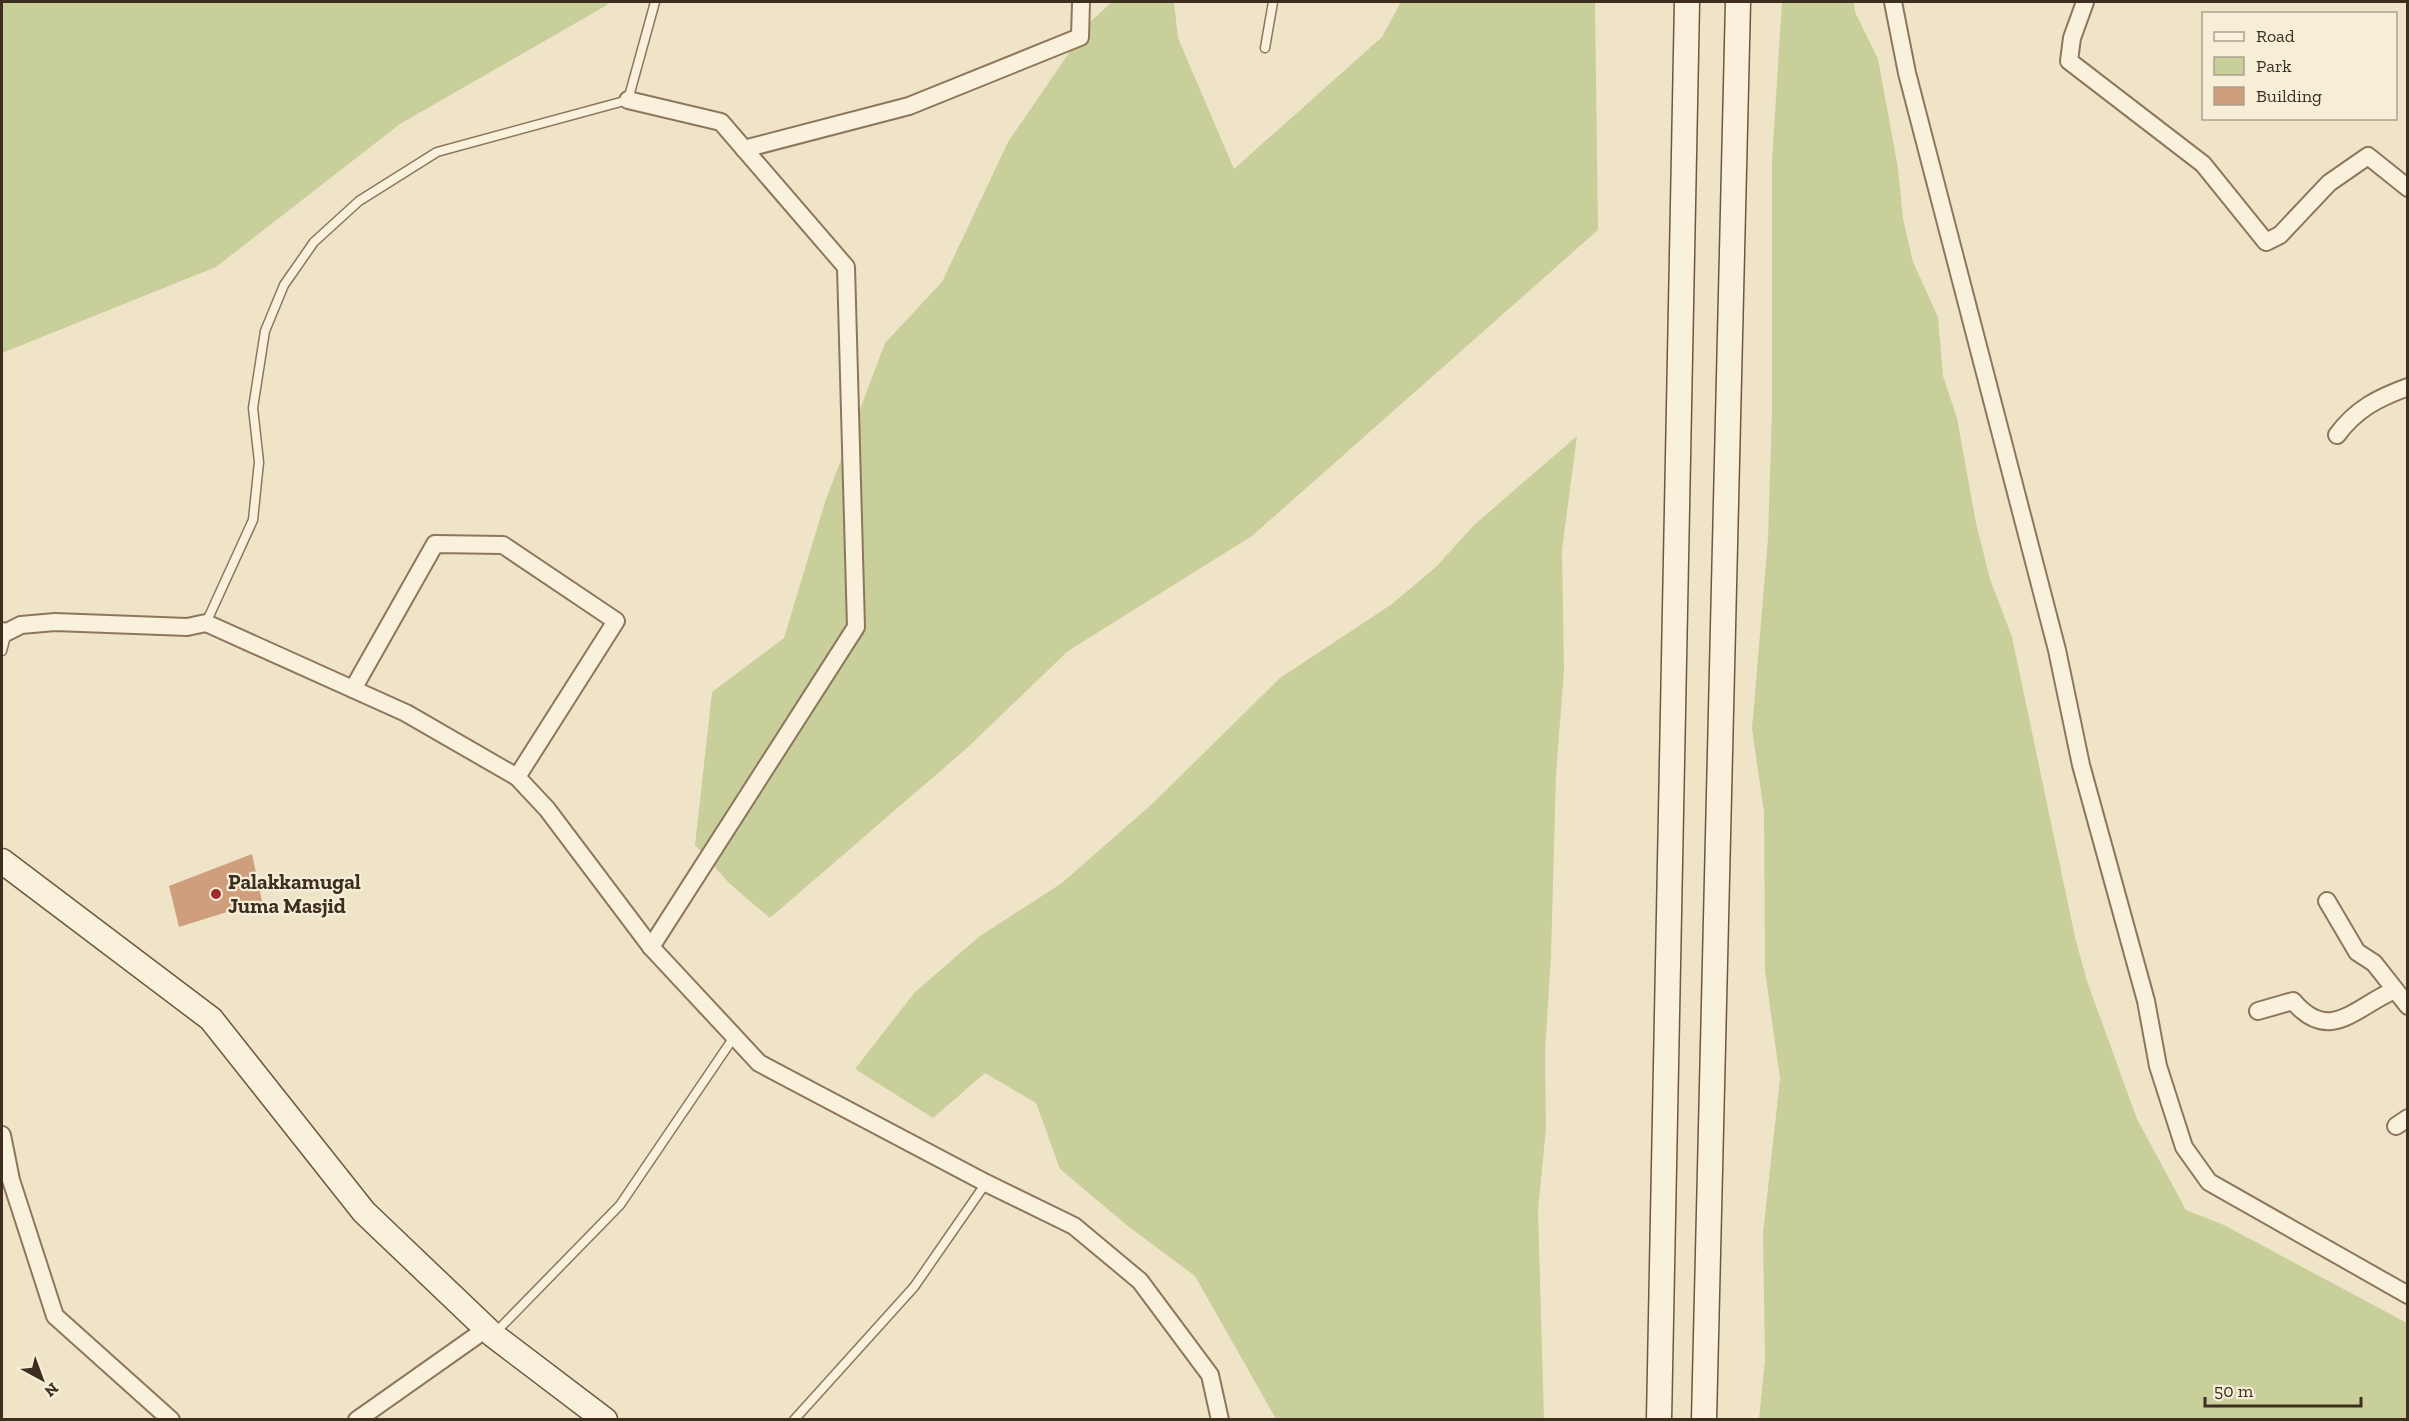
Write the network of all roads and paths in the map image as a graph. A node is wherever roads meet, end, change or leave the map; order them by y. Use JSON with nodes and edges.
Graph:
{"nodes":[{"id":1,"x":655,"y":2,"type":"edge"},
{"id":2,"x":1081,"y":2,"type":"edge"},
{"id":3,"x":1273,"y":2,"type":"edge"},
{"id":4,"x":1687,"y":2,"type":"edge"},
{"id":5,"x":1738,"y":2,"type":"edge"},
{"id":6,"x":1893,"y":2,"type":"edge"},
{"id":7,"x":2085,"y":2,"type":"edge"},
{"id":8,"x":1265,"y":48,"type":"dead end"},
{"id":9,"x":628,"y":100,"type":"junction"},
{"id":10,"x":744,"y":149,"type":"junction"},
{"id":11,"x":2408,"y":188,"type":"edge"},
{"id":12,"x":2408,"y":387,"type":"edge"},
{"id":13,"x":2337,"y":435,"type":"dead end"},
{"id":14,"x":206,"y":623,"type":"junction"},
{"id":15,"x":4,"y":632,"type":"edge"},
{"id":16,"x":2,"y":651,"type":"edge"},
{"id":17,"x":353,"y":689,"type":"junction"},
{"id":18,"x":517,"y":777,"type":"junction"},
{"id":19,"x":2,"y":861,"type":"edge"},
{"id":20,"x":2327,"y":901,"type":"dead end"},
{"id":21,"x":651,"y":947,"type":"junction"},
{"id":22,"x":2395,"y":990,"type":"junction"},
{"id":23,"x":2408,"y":1006,"type":"edge"},
{"id":24,"x":2258,"y":1011,"type":"dead end"},
{"id":25,"x":734,"y":1037,"type":"junction"},
{"id":26,"x":2,"y":1135,"type":"edge"},
{"id":27,"x":986,"y":1183,"type":"junction"},
{"id":28,"x":2408,"y":1294,"type":"edge"},
{"id":29,"x":489,"y":1332,"type":"junction"},
{"id":30,"x":171,"y":1419,"type":"edge"},
{"id":31,"x":357,"y":1419,"type":"edge"},
{"id":32,"x":605,"y":1419,"type":"edge"},
{"id":33,"x":794,"y":1419,"type":"edge"},
{"id":34,"x":1220,"y":1419,"type":"edge"},
{"id":35,"x":1659,"y":1419,"type":"edge"},
{"id":36,"x":1704,"y":1419,"type":"edge"}],
"edges":[{"from":1,"to":9,"type":"lane"},
{"from":2,"to":10,"type":"street"},
{"from":3,"to":8,"type":"lane"},
{"from":4,"to":35,"type":"main road"},
{"from":5,"to":36,"type":"main road"},
{"from":6,"to":28,"type":"street"},
{"from":7,"to":11,"type":"street"},
{"from":9,"to":10,"type":"street"},
{"from":9,"to":14,"type":"lane"},
{"from":10,"to":21,"type":"street"},
{"from":12,"to":13,"type":"street"},
{"from":14,"to":15,"type":"street"},
{"from":14,"to":17,"type":"street"},
{"from":15,"to":16,"type":"lane"},
{"from":17,"to":18,"type":"street"},
{"from":17,"to":18,"type":"street"},
{"from":18,"to":21,"type":"street"},
{"from":19,"to":29,"type":"main road"},
{"from":20,"to":22,"type":"street"},
{"from":21,"to":25,"type":"street"},
{"from":22,"to":23,"type":"street"},
{"from":22,"to":24,"type":"street"},
{"from":25,"to":27,"type":"street"},
{"from":25,"to":29,"type":"lane"},
{"from":26,"to":30,"type":"street"},
{"from":27,"to":33,"type":"lane"},
{"from":27,"to":34,"type":"street"},
{"from":29,"to":31,"type":"street"},
{"from":29,"to":32,"type":"main road"}]}
